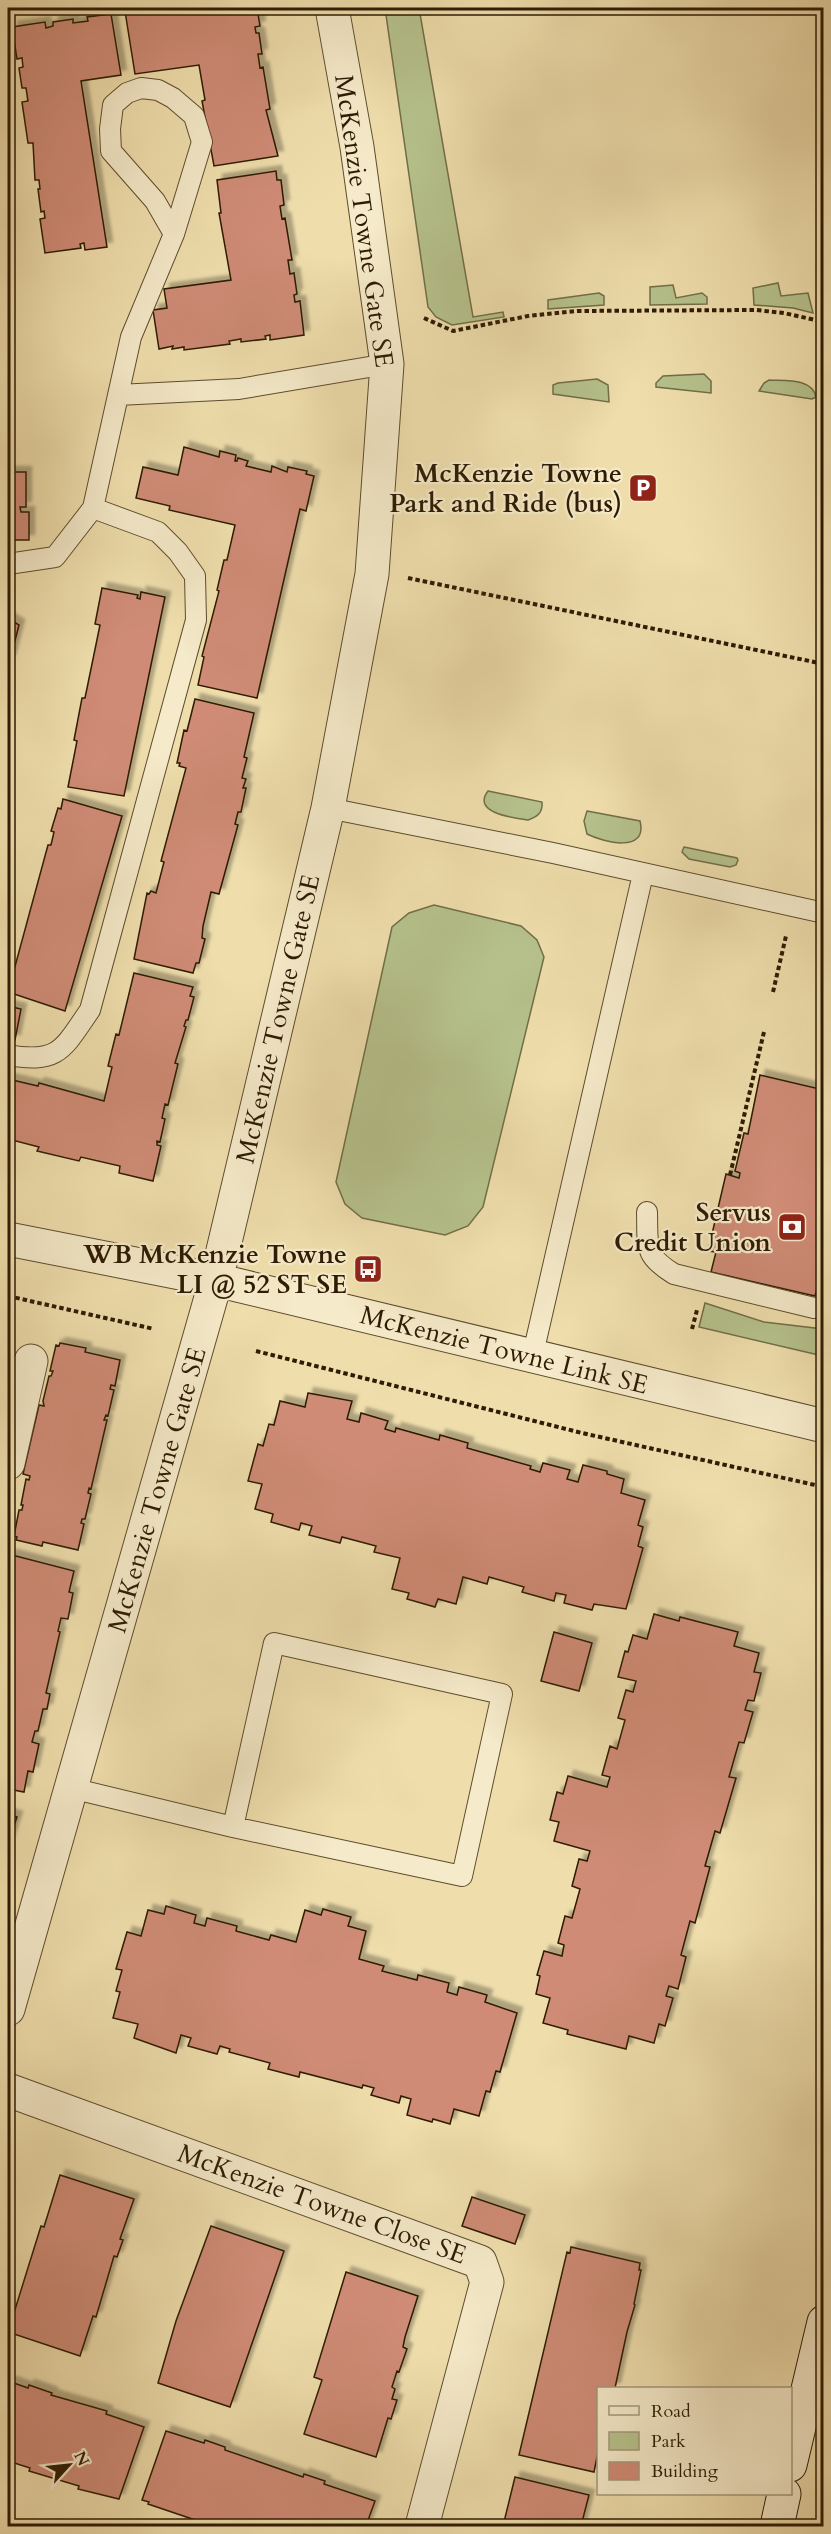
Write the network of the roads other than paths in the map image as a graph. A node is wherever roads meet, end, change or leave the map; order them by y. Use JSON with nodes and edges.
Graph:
{"nodes":[{"id":1,"x":332,"y":8,"type":"edge"},
{"id":2,"x":174,"y":234,"type":"junction"},
{"id":3,"x":387,"y":364,"type":"junction"},
{"id":4,"x":118,"y":395,"type":"junction"},
{"id":5,"x":93,"y":508,"type":"junction"},
{"id":6,"x":8,"y":564,"type":"edge"},
{"id":7,"x":328,"y":808,"type":"junction"},
{"id":8,"x":643,"y":874,"type":"junction"},
{"id":9,"x":824,"y":913,"type":"edge"},
{"id":10,"x":8,"y":1055,"type":"edge"},
{"id":11,"x":647,"y":1212,"type":"dead end"},
{"id":12,"x":8,"y":1239,"type":"edge"},
{"id":13,"x":216,"y":1280,"type":"junction"},
{"id":14,"x":824,"y":1307,"type":"edge"},
{"id":15,"x":532,"y":1358,"type":"junction"},
{"id":16,"x":31,"y":1361,"type":"dead end"},
{"id":17,"x":824,"y":1426,"type":"edge"},
{"id":18,"x":9,"y":1449,"type":"edge"},
{"id":19,"x":71,"y":1788,"type":"junction"},
{"id":20,"x":233,"y":1827,"type":"junction"},
{"id":21,"x":8,"y":2009,"type":"edge"},
{"id":22,"x":8,"y":2090,"type":"edge"},
{"id":23,"x":824,"y":2322,"type":"edge"},
{"id":24,"x":792,"y":2457,"type":"edge"},
{"id":25,"x":784,"y":2495,"type":"edge"},
{"id":26,"x":422,"y":2526,"type":"edge"},
{"id":27,"x":777,"y":2526,"type":"edge"}],
"edges":[{"from":1,"to":3,"type":"street","name":"McKenzie Towne Gate SE"},
{"from":2,"to":2,"type":"lane"},
{"from":2,"to":4,"type":"lane"},
{"from":3,"to":4,"type":"lane"},
{"from":3,"to":7,"type":"street","name":"McKenzie Towne Gate SE"},
{"from":4,"to":5,"type":"lane"},
{"from":5,"to":6,"type":"lane"},
{"from":5,"to":10,"type":"lane"},
{"from":7,"to":8,"type":"lane"},
{"from":7,"to":13,"type":"street","name":"McKenzie Towne Gate SE"},
{"from":8,"to":9,"type":"lane"},
{"from":8,"to":15,"type":"lane"},
{"from":11,"to":14,"type":"lane"},
{"from":12,"to":13,"type":"street","name":"McKenzie Towne Link SE"},
{"from":13,"to":15,"type":"street","name":"McKenzie Towne Link SE"},
{"from":13,"to":19,"type":"street","name":"McKenzie Towne Gate SE"},
{"from":15,"to":17,"type":"street","name":"McKenzie Towne Link SE"},
{"from":16,"to":18,"type":"street"},
{"from":19,"to":20,"type":"lane"},
{"from":19,"to":21,"type":"street","name":"McKenzie Towne Gate SE"},
{"from":20,"to":20,"type":"lane"},
{"from":22,"to":26,"type":"street","name":"McKenzie Towne Close SE"},
{"from":23,"to":24,"type":"street"},
{"from":25,"to":27,"type":"street"}]}
